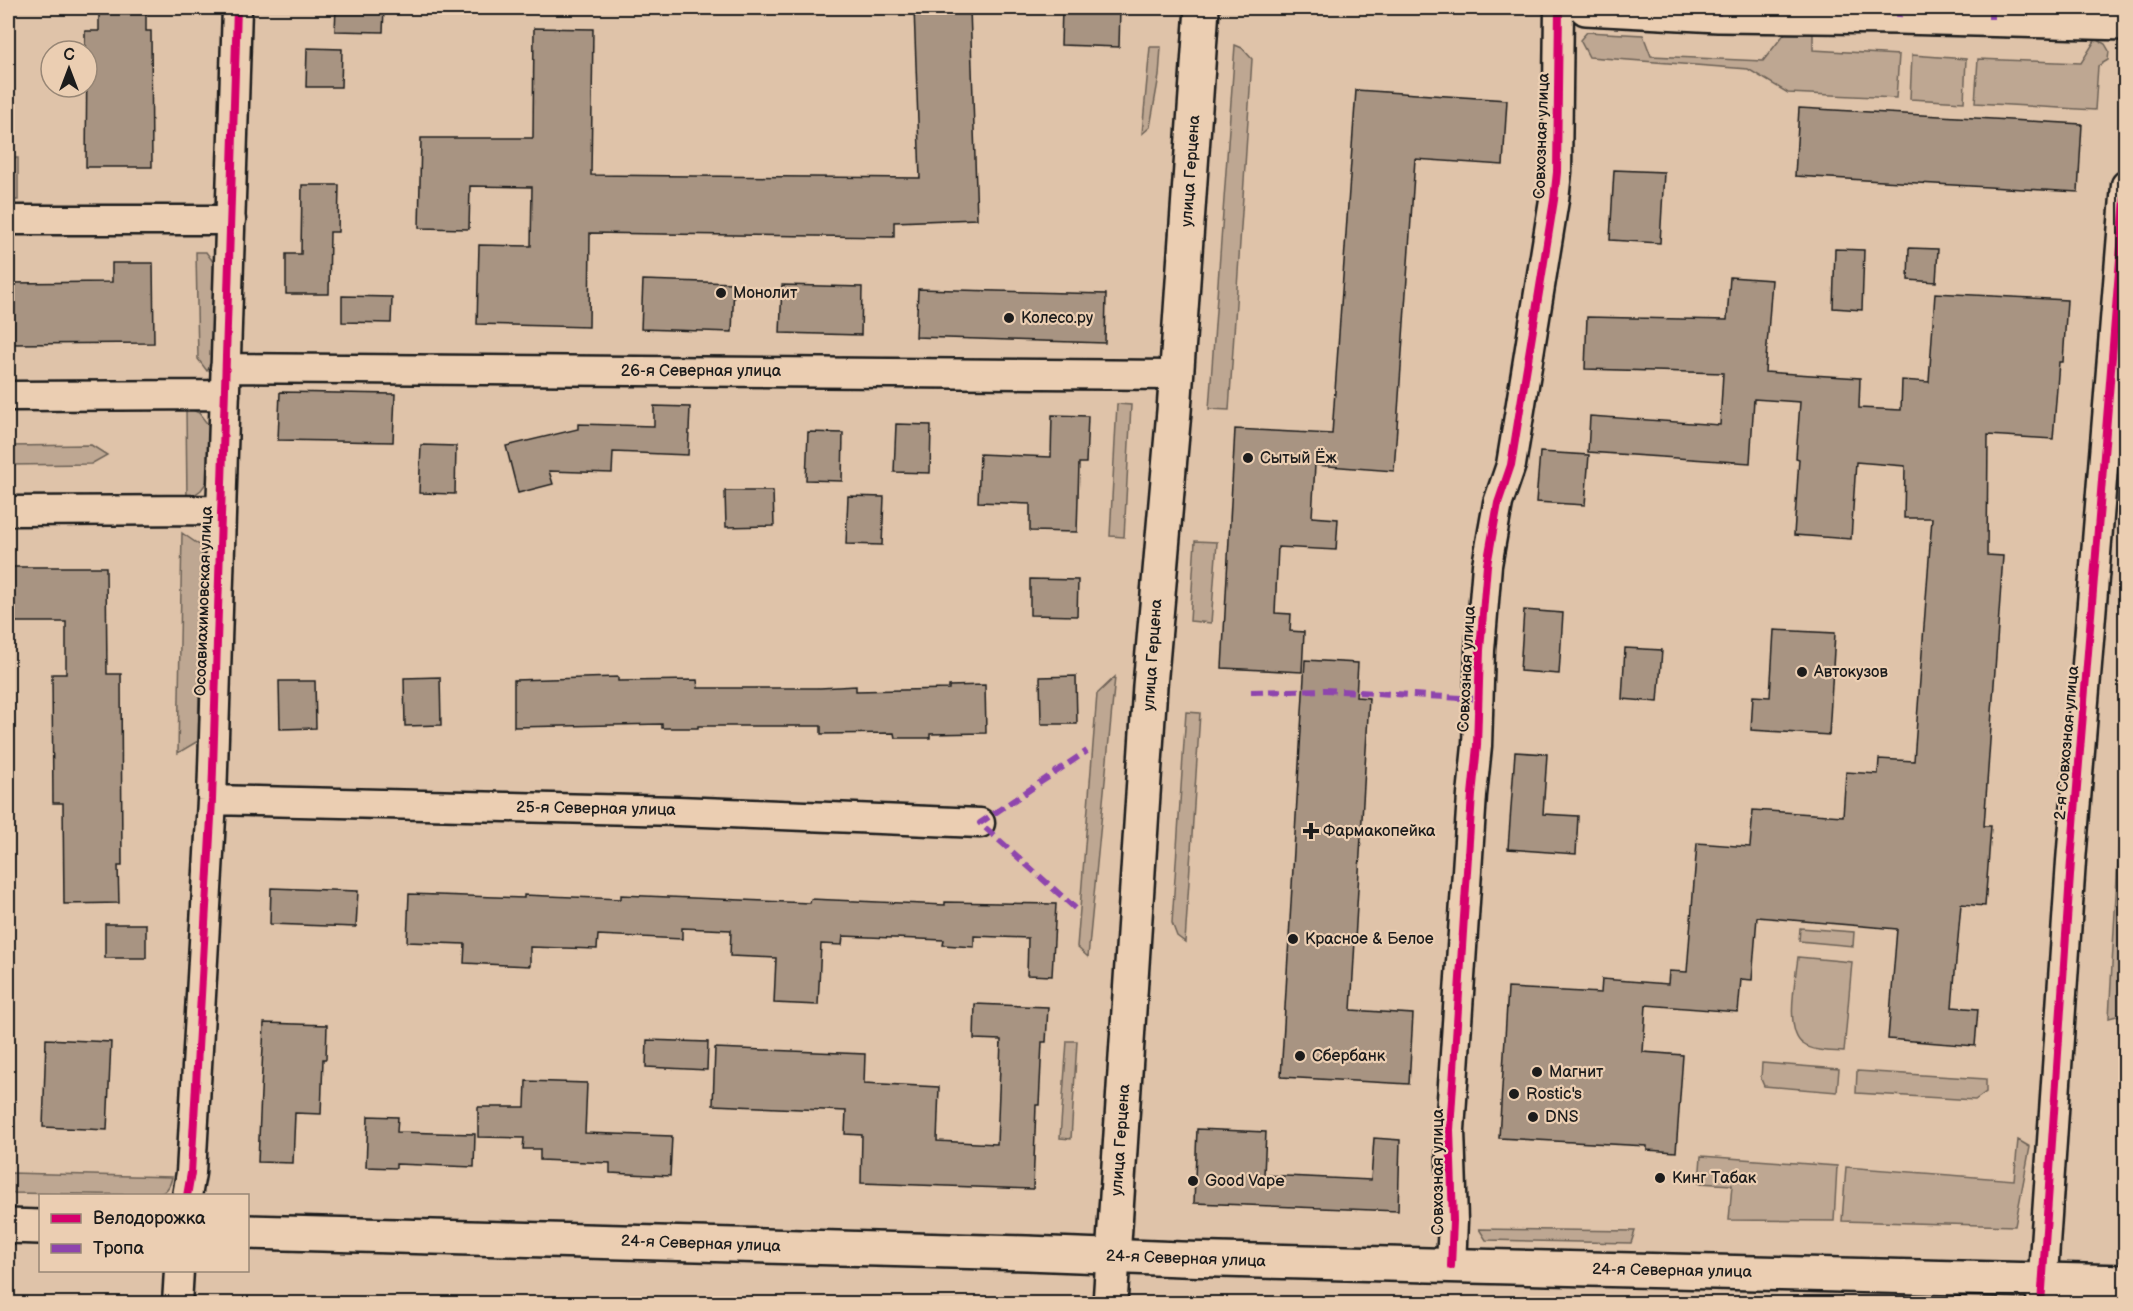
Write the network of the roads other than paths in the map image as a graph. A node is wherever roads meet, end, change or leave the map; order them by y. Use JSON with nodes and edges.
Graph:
{"nodes":[{"id":1,"x":237,"y":8,"type":"edge"},
{"id":2,"x":1202,"y":8,"type":"edge"},
{"id":3,"x":1559,"y":8,"type":"edge"},
{"id":4,"x":1586,"y":8,"type":"edge"},
{"id":5,"x":1719,"y":11,"type":"edge"},
{"id":6,"x":1900,"y":12,"type":"edge"},
{"id":7,"x":1991,"y":13,"type":"edge"},
{"id":8,"x":2126,"y":23,"type":"edge"},
{"id":9,"x":2126,"y":185,"type":"edge"},
{"id":10,"x":8,"y":220,"type":"edge"},
{"id":11,"x":231,"y":220,"type":"junction"},
{"id":12,"x":2121,"y":323,"type":"edge"},
{"id":13,"x":1176,"y":375,"type":"junction"},
{"id":14,"x":225,"y":382,"type":"junction"},
{"id":15,"x":8,"y":396,"type":"edge"},
{"id":16,"x":221,"y":510,"type":"junction"},
{"id":17,"x":8,"y":511,"type":"edge"},
{"id":18,"x":212,"y":800,"type":"junction"},
{"id":19,"x":980,"y":823,"type":"dead end"},
{"id":20,"x":187,"y":1194,"type":"edge"},
{"id":21,"x":8,"y":1226,"type":"edge"},
{"id":22,"x":39,"y":1227,"type":"edge"},
{"id":23,"x":249,"y":1232,"type":"edge"},
{"id":24,"x":1114,"y":1257,"type":"junction"},
{"id":25,"x":1451,"y":1266,"type":"junction"},
{"id":26,"x":179,"y":1272,"type":"edge"},
{"id":27,"x":2126,"y":1282,"type":"edge"},
{"id":28,"x":2042,"y":1292,"type":"edge"},
{"id":29,"x":177,"y":1304,"type":"edge"},
{"id":30,"x":1110,"y":1304,"type":"edge"}],
"edges":[{"from":1,"to":11,"type":"street","name":"Осоавиахимовская улица"},
{"from":2,"to":13,"type":"main road","name":"улица Герцена"},
{"from":3,"to":25,"type":"street","name":"Совхозная улица"},
{"from":4,"to":5,"type":"main road"},
{"from":5,"to":6,"type":"main road"},
{"from":6,"to":7,"type":"main road"},
{"from":7,"to":8,"type":"main road"},
{"from":9,"to":12,"type":"street","name":"2-я Совхозная улица"},
{"from":10,"to":11,"type":"street"},
{"from":11,"to":14,"type":"street","name":"Осоавиахимовская улица"},
{"from":12,"to":28,"type":"street","name":"2-я Совхозная улица"},
{"from":13,"to":14,"type":"street","name":"26-я Северная улица"},
{"from":13,"to":24,"type":"main road","name":"улица Герцена"},
{"from":14,"to":15,"type":"street","name":"26-я Северная улица"},
{"from":14,"to":16,"type":"street","name":"Осоавиахимовская улица"},
{"from":16,"to":17,"type":"street"},
{"from":16,"to":18,"type":"street","name":"Осоавиахимовская улица"},
{"from":18,"to":19,"type":"street","name":"25-я Северная улица"},
{"from":18,"to":20,"type":"street","name":"Осоавиахимовская улица"},
{"from":21,"to":22,"type":"main road"},
{"from":23,"to":24,"type":"main road","name":"24-я Северная улица"},
{"from":24,"to":25,"type":"main road","name":"24-я Северная улица"},
{"from":24,"to":30,"type":"main road","name":"улица Герцена"},
{"from":25,"to":28,"type":"main road","name":"24-я Северная улица"},
{"from":26,"to":29,"type":"street"},
{"from":27,"to":28,"type":"main road","name":"24-я Северная улица"}]}
